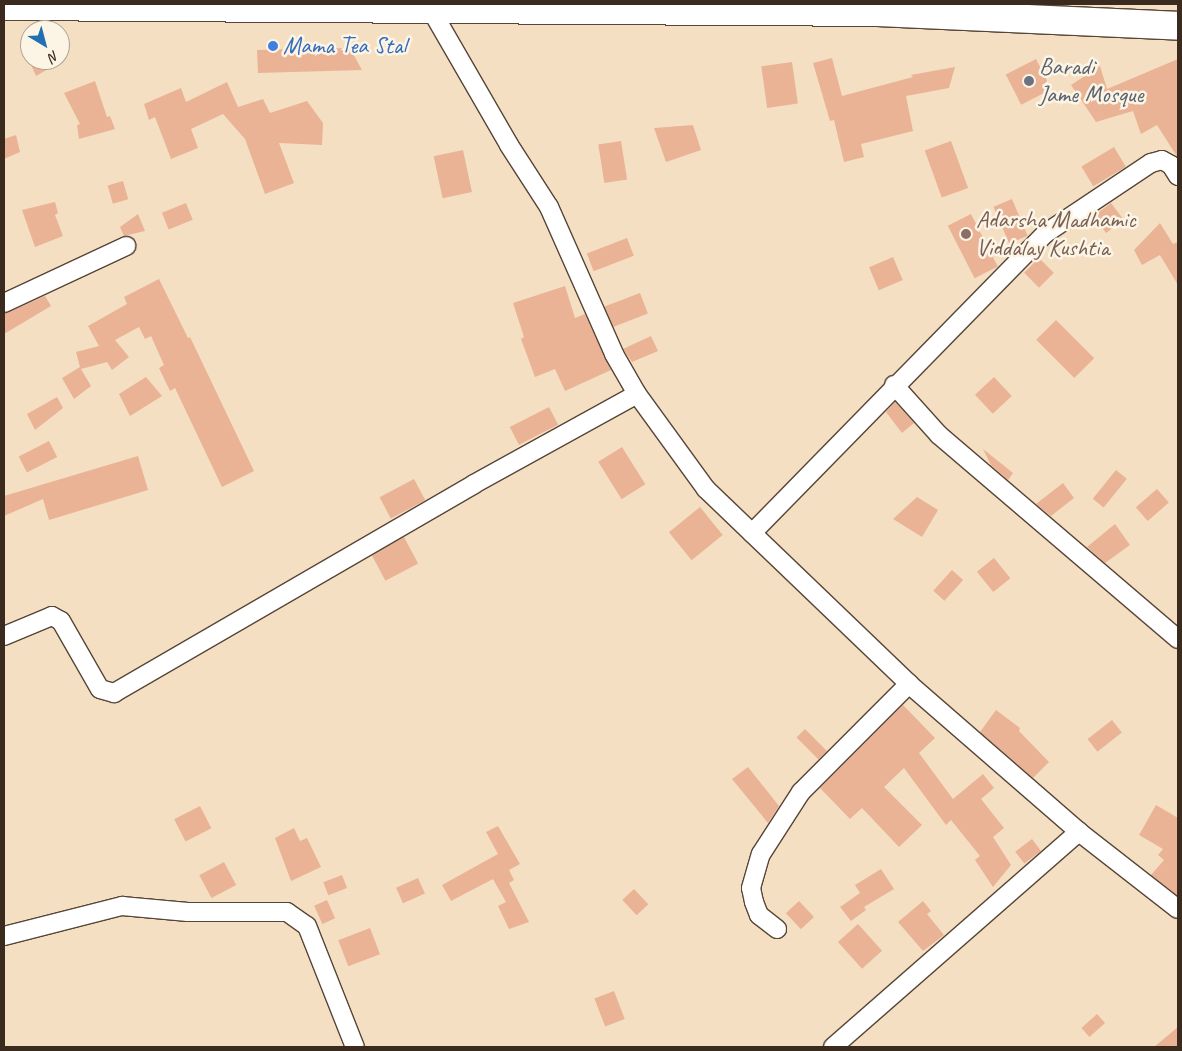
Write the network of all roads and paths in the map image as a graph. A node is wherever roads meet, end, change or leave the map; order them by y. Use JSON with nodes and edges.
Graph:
{"nodes":[{"id":1,"x":4,"y":6,"type":"edge"},
{"id":2,"x":243,"y":6,"type":"edge"},
{"id":3,"x":607,"y":7,"type":"edge"},
{"id":4,"x":430,"y":8,"type":"junction"},
{"id":5,"x":1177,"y":19,"type":"edge"},
{"id":6,"x":1178,"y":176,"type":"edge"},
{"id":7,"x":126,"y":246,"type":"dead end"},
{"id":8,"x":4,"y":303,"type":"edge"},
{"id":9,"x":894,"y":385,"type":"junction"},
{"id":10,"x":637,"y":394,"type":"junction"},
{"id":11,"x":752,"y":532,"type":"junction"},
{"id":12,"x":4,"y":636,"type":"edge"},
{"id":13,"x":1178,"y":639,"type":"edge"},
{"id":14,"x":910,"y":684,"type":"junction"},
{"id":15,"x":1078,"y":832,"type":"junction"},
{"id":16,"x":1178,"y":909,"type":"edge"},
{"id":17,"x":777,"y":929,"type":"dead end"},
{"id":18,"x":4,"y":936,"type":"edge"},
{"id":19,"x":355,"y":1047,"type":"edge"},
{"id":20,"x":833,"y":1047,"type":"edge"}],
"edges":[{"from":1,"to":2,"type":"highway"},
{"from":2,"to":4,"type":"highway"},
{"from":3,"to":4,"type":"highway"},
{"from":3,"to":5,"type":"highway"},
{"from":4,"to":10,"type":"street"},
{"from":6,"to":9,"type":"street"},
{"from":7,"to":8,"type":"street"},
{"from":9,"to":11,"type":"street"},
{"from":9,"to":13,"type":"street"},
{"from":10,"to":11,"type":"street"},
{"from":10,"to":12,"type":"street"},
{"from":11,"to":14,"type":"street"},
{"from":14,"to":15,"type":"street"},
{"from":14,"to":17,"type":"street"},
{"from":15,"to":16,"type":"street"},
{"from":15,"to":20,"type":"street"},
{"from":18,"to":19,"type":"street"}]}
